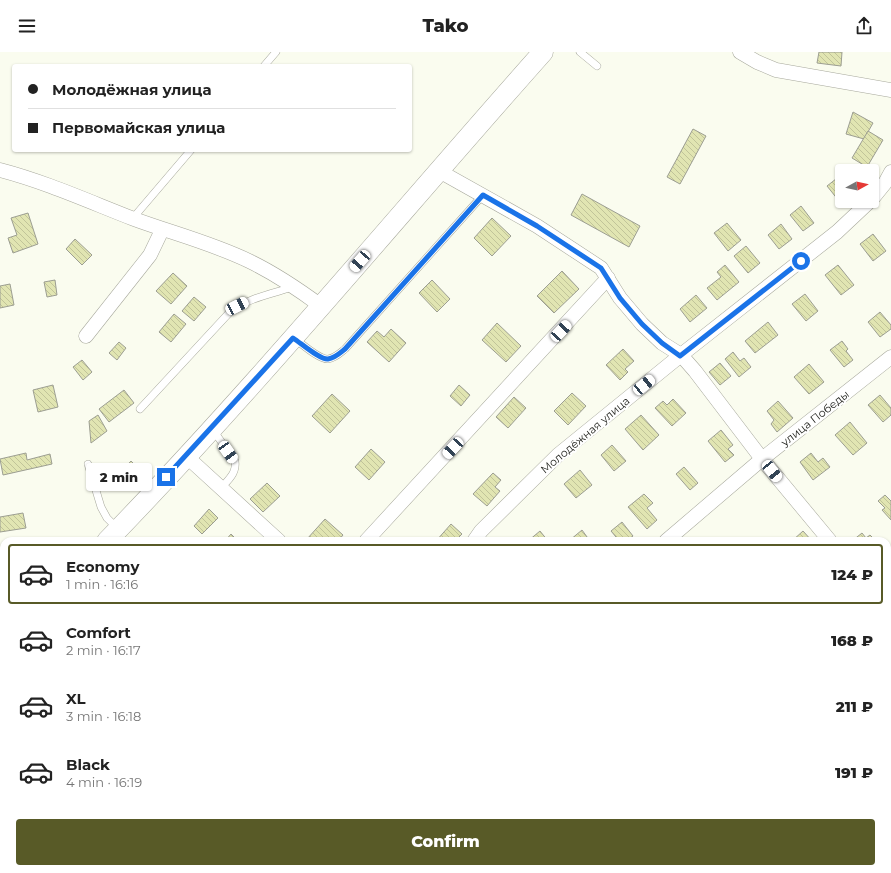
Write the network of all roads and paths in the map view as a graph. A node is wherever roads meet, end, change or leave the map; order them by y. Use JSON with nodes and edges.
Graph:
{"nodes":[{"id":1,"x":276,"y":52,"type":"edge"},
{"id":2,"x":544,"y":52,"type":"edge"},
{"id":3,"x":580,"y":52,"type":"edge"},
{"id":4,"x":740,"y":52,"type":"edge"},
{"id":5,"x":266,"y":64,"type":"edge"},
{"id":6,"x":597,"y":66,"type":"dead end"},
{"id":7,"x":891,"y":90,"type":"edge"},
{"id":8,"x":189,"y":152,"type":"edge"},
{"id":9,"x":0,"y":170,"type":"edge"},
{"id":10,"x":439,"y":171,"type":"junction"},
{"id":11,"x":891,"y":172,"type":"edge"},
{"id":12,"x":879,"y":190,"type":"edge"},
{"id":13,"x":483,"y":195,"type":"junction"},
{"id":14,"x":862,"y":208,"type":"edge"},
{"id":15,"x":133,"y":218,"type":"junction"},
{"id":16,"x":162,"y":230,"type":"junction"},
{"id":17,"x":608,"y":278,"type":"junction"},
{"id":18,"x":294,"y":286,"type":"junction"},
{"id":19,"x":321,"y":306,"type":"junction"},
{"id":20,"x":86,"y":336,"type":"dead end"},
{"id":21,"x":293,"y":338,"type":"junction"},
{"id":22,"x":680,"y":356,"type":"junction"},
{"id":23,"x":891,"y":357,"type":"edge"},
{"id":24,"x":140,"y":409,"type":"dead end"},
{"id":25,"x":212,"y":428,"type":"junction"},
{"id":26,"x":186,"y":456,"type":"junction"},
{"id":27,"x":762,"y":459,"type":"junction"},
{"id":28,"x":88,"y":464,"type":"dead end"},
{"id":29,"x":220,"y":488,"type":"junction"},
{"id":30,"x":111,"y":537,"type":"edge"},
{"id":31,"x":112,"y":537,"type":"edge"},
{"id":32,"x":275,"y":537,"type":"edge"},
{"id":33,"x":370,"y":537,"type":"edge"},
{"id":34,"x":477,"y":537,"type":"edge"},
{"id":35,"x":671,"y":537,"type":"edge"},
{"id":36,"x":827,"y":537,"type":"edge"}],
"edges":[{"from":1,"to":5,"type":"lane"},
{"from":2,"to":10,"type":"main road"},
{"from":3,"to":6,"type":"lane"},
{"from":4,"to":7,"type":"street"},
{"from":8,"to":15,"type":"lane"},
{"from":9,"to":15,"type":"street"},
{"from":10,"to":13,"type":"street"},
{"from":10,"to":19,"type":"main road"},
{"from":11,"to":12,"type":"street","name":"Молодёжная улица"},
{"from":13,"to":17,"type":"street"},
{"from":13,"to":21,"type":"lane"},
{"from":14,"to":22,"type":"street","name":"Молодёжная улица"},
{"from":15,"to":16,"type":"street"},
{"from":16,"to":18,"type":"street"},
{"from":16,"to":20,"type":"street"},
{"from":17,"to":22,"type":"street"},
{"from":17,"to":33,"type":"street"},
{"from":18,"to":19,"type":"street"},
{"from":18,"to":24,"type":"lane"},
{"from":19,"to":21,"type":"main road"},
{"from":21,"to":25,"type":"main road"},
{"from":22,"to":27,"type":"street"},
{"from":22,"to":34,"type":"street","name":"Молодёжная улица"},
{"from":23,"to":27,"type":"street","name":"улица Победы"},
{"from":25,"to":26,"type":"main road"},
{"from":25,"to":29,"type":"lane"},
{"from":26,"to":29,"type":"street"},
{"from":26,"to":31,"type":"main road"},
{"from":27,"to":35,"type":"street","name":"улица Победы"},
{"from":27,"to":36,"type":"street"},
{"from":28,"to":30,"type":"lane"},
{"from":29,"to":32,"type":"street"}]}
